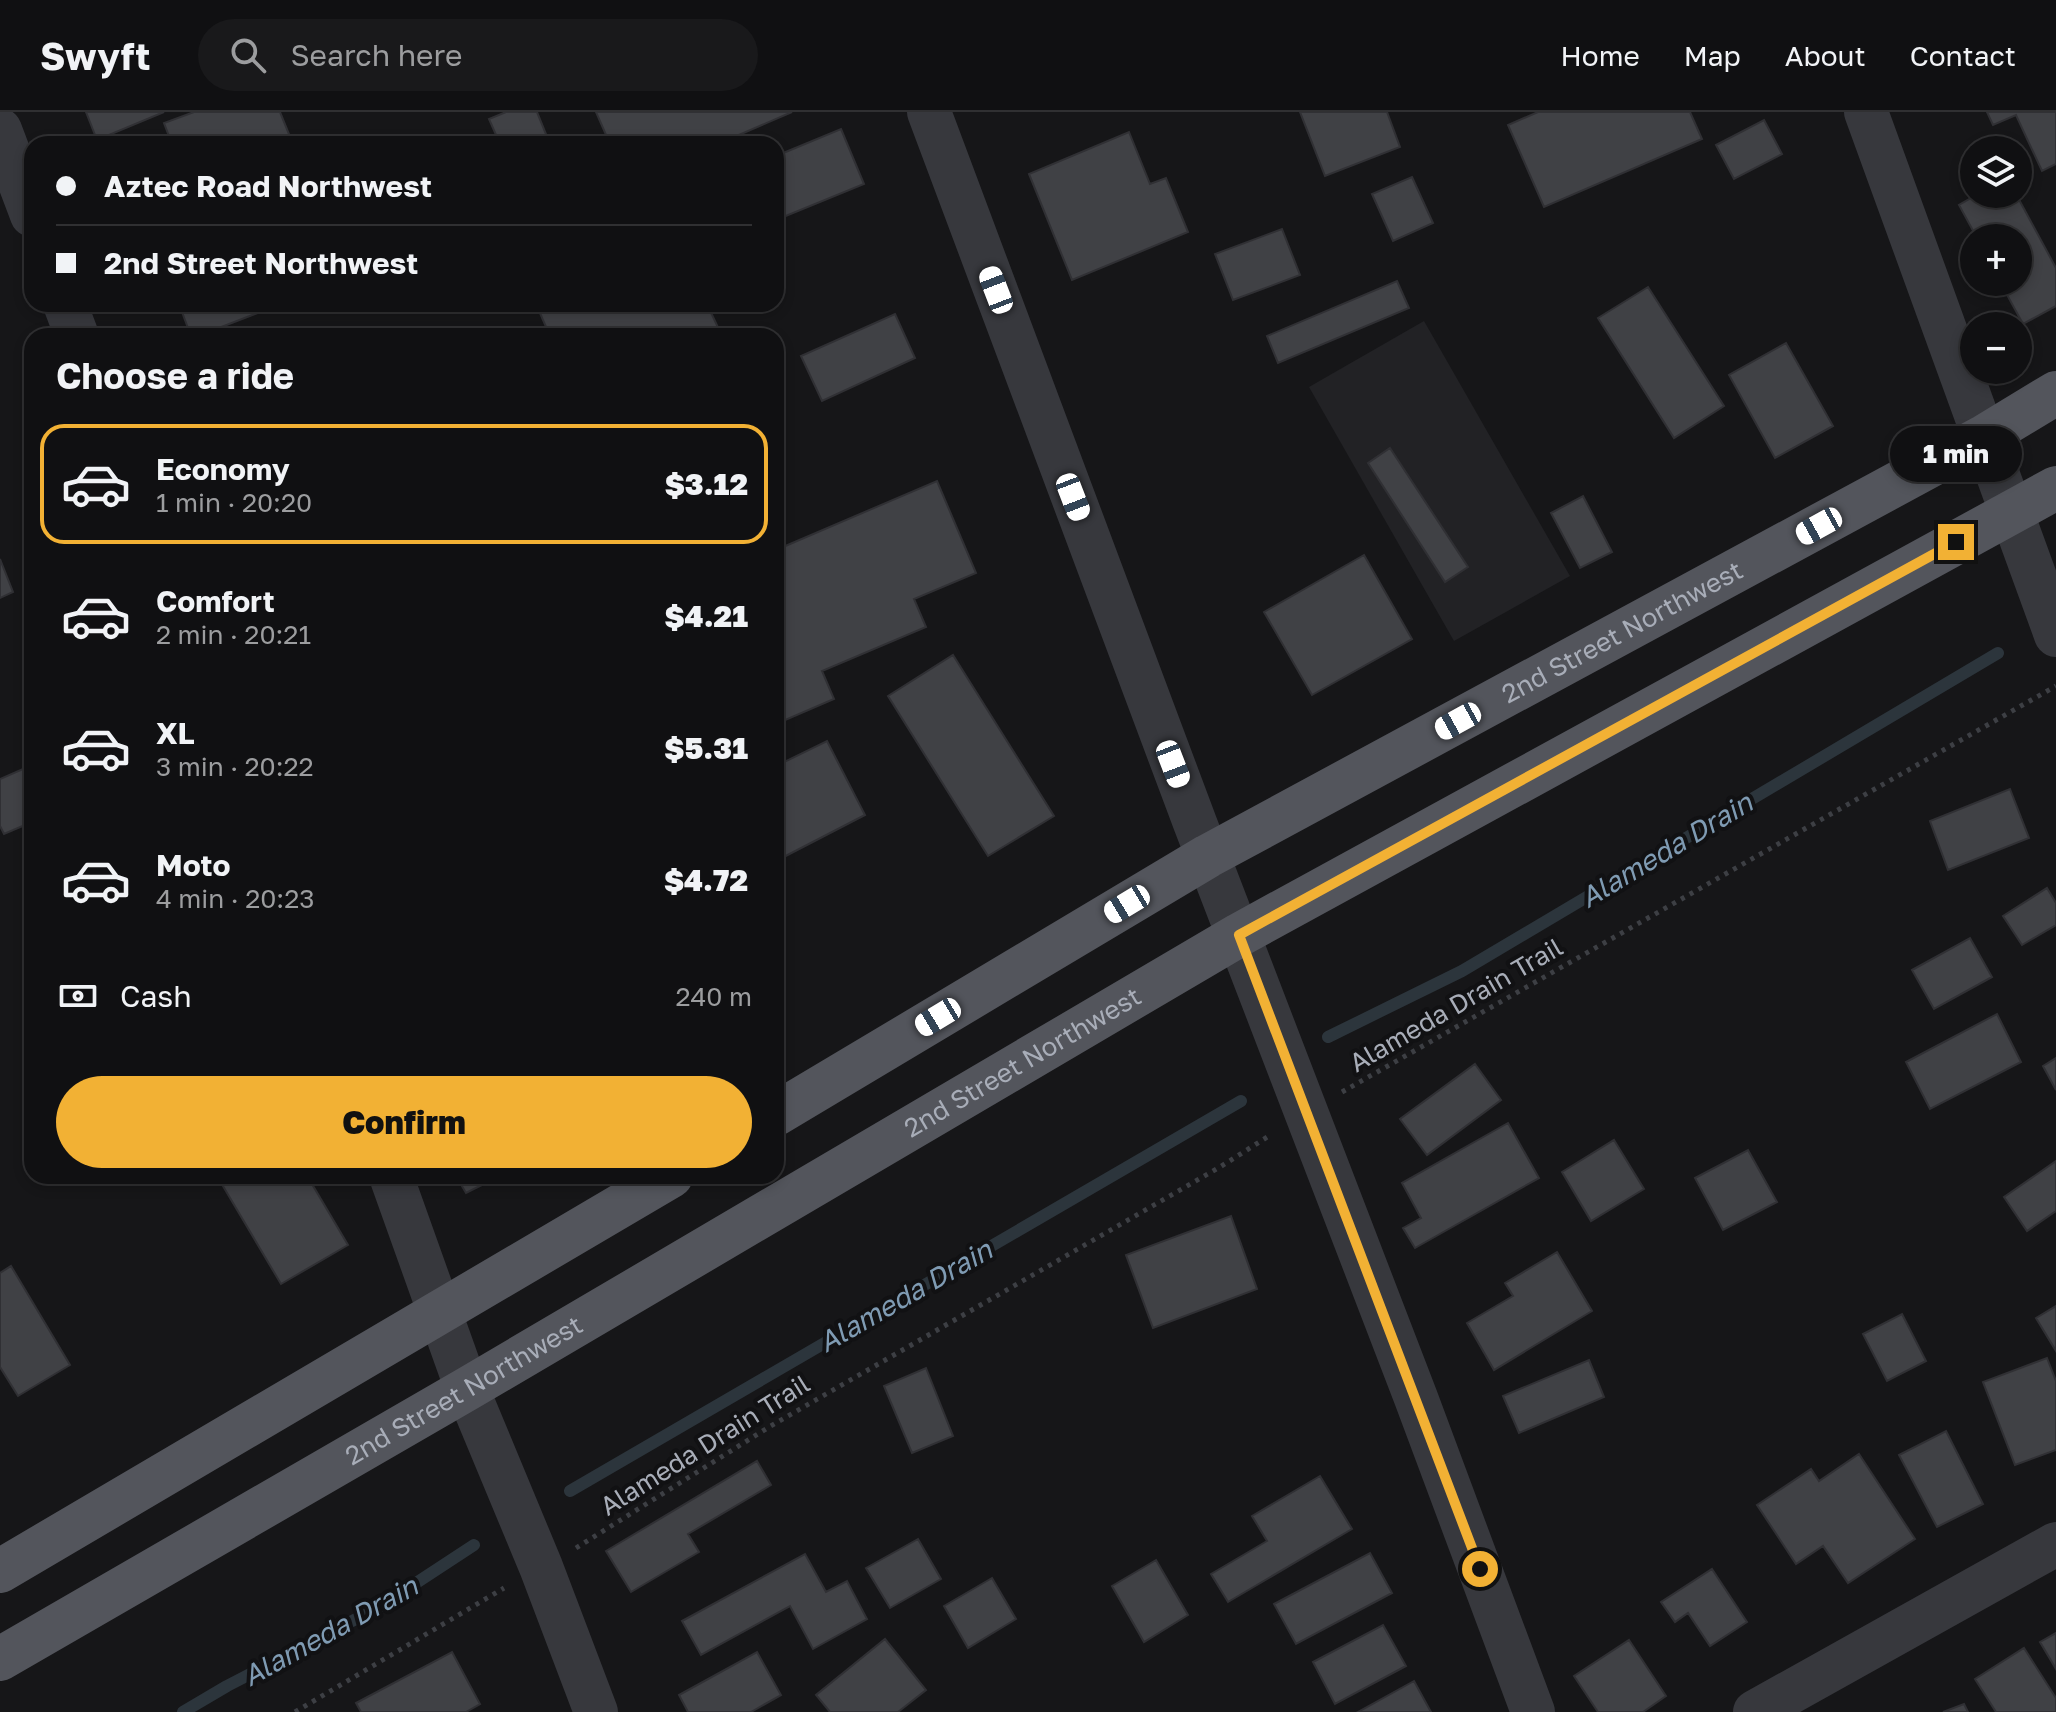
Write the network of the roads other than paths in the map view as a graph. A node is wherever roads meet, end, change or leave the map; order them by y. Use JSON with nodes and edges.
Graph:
{"nodes":[{"id":1,"x":929,"y":112,"type":"edge"},
{"id":2,"x":1866,"y":112,"type":"edge"},
{"id":3,"x":0,"y":130,"type":"edge"},
{"id":4,"x":24,"y":194,"type":"edge"},
{"id":5,"x":2056,"y":393,"type":"edge"},
{"id":6,"x":1985,"y":436,"type":"junction"},
{"id":7,"x":2056,"y":488,"type":"edge"},
{"id":8,"x":2011,"y":512,"type":"junction"},
{"id":9,"x":2056,"y":635,"type":"edge"},
{"id":10,"x":1208,"y":856,"type":"junction"},
{"id":11,"x":1239,"y":935,"type":"junction"},
{"id":12,"x":784,"y":1109,"type":"edge"},
{"id":13,"x":394,"y":1184,"type":"edge"},
{"id":14,"x":658,"y":1184,"type":"edge"},
{"id":15,"x":442,"y":1313,"type":"junction"},
{"id":16,"x":467,"y":1389,"type":"junction"},
{"id":17,"x":2056,"y":1544,"type":"edge"},
{"id":18,"x":0,"y":1571,"type":"edge"},
{"id":19,"x":0,"y":1659,"type":"edge"},
{"id":20,"x":596,"y":1712,"type":"edge"},
{"id":21,"x":1533,"y":1712,"type":"edge"},
{"id":22,"x":1755,"y":1712,"type":"edge"}],
"edges":[{"from":1,"to":10,"type":"street"},
{"from":2,"to":6,"type":"street"},
{"from":3,"to":4,"type":"street"},
{"from":5,"to":6,"type":"main road","name":"2nd Street Northwest"},
{"from":6,"to":8,"type":"street"},
{"from":6,"to":10,"type":"main road","name":"2nd Street Northwest"},
{"from":7,"to":8,"type":"main road","name":"2nd Street Northwest"},
{"from":8,"to":9,"type":"street"},
{"from":8,"to":11,"type":"main road","name":"2nd Street Northwest"},
{"from":10,"to":11,"type":"street"},
{"from":10,"to":12,"type":"main road","name":"2nd Street Northwest"},
{"from":11,"to":16,"type":"main road","name":"2nd Street Northwest"},
{"from":11,"to":21,"type":"street"},
{"from":13,"to":15,"type":"street"},
{"from":14,"to":15,"type":"main road"},
{"from":15,"to":16,"type":"street"},
{"from":15,"to":18,"type":"main road"},
{"from":16,"to":19,"type":"main road","name":"2nd Street Northwest"},
{"from":16,"to":20,"type":"street"},
{"from":17,"to":22,"type":"street"}]}
